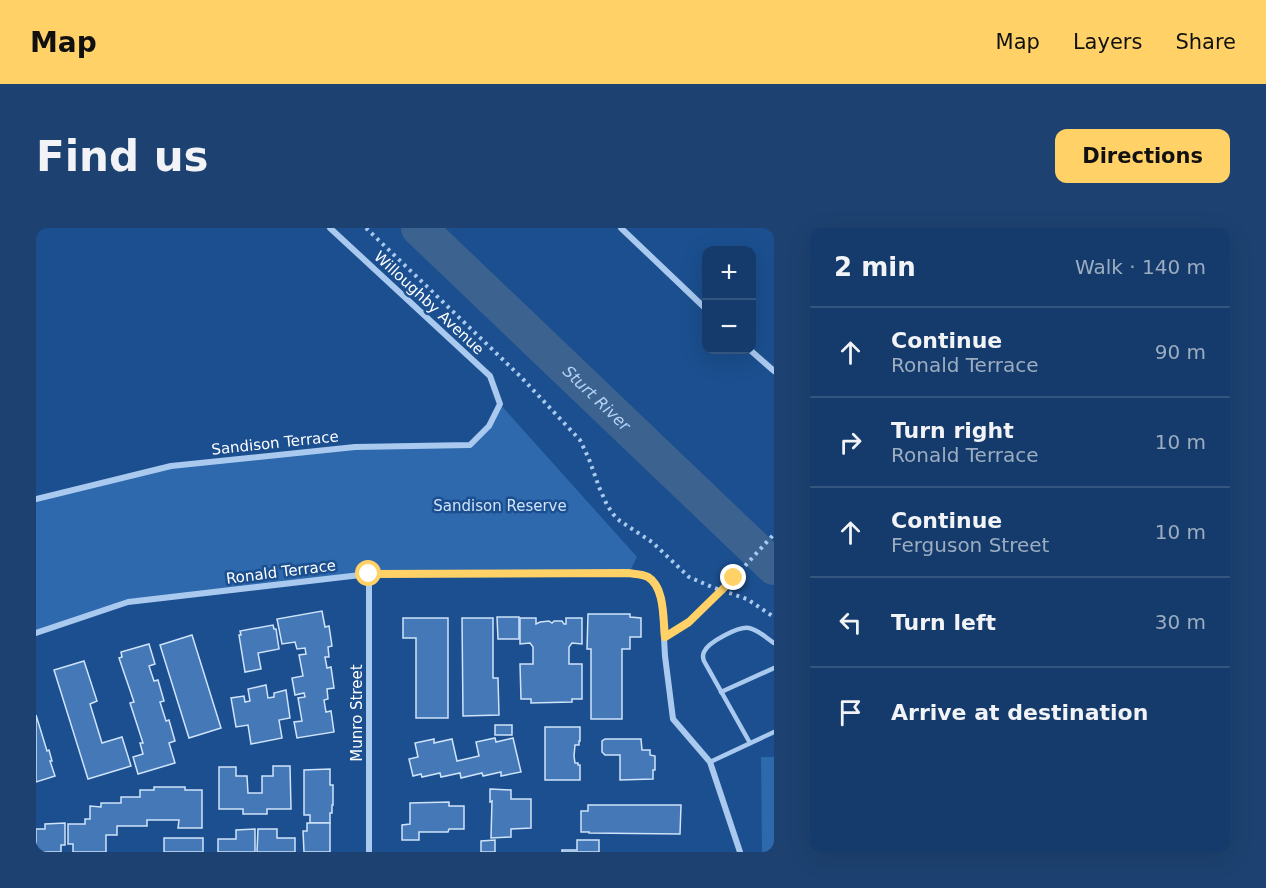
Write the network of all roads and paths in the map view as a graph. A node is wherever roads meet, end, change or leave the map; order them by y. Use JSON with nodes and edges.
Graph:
{"nodes":[{"id":1,"x":330,"y":228,"type":"edge"},
{"id":2,"x":366,"y":228,"type":"edge"},
{"id":3,"x":621,"y":228,"type":"edge"},
{"id":4,"x":702,"y":305,"type":"edge"},
{"id":5,"x":755,"y":354,"type":"edge"},
{"id":6,"x":774,"y":371,"type":"edge"},
{"id":7,"x":500,"y":404,"type":"joint"},
{"id":8,"x":36,"y":499,"type":"edge"},
{"id":9,"x":774,"y":534,"type":"edge"},
{"id":10,"x":369,"y":574,"type":"junction"},
{"id":11,"x":721,"y":591,"type":"junction"},
{"id":12,"x":774,"y":617,"type":"edge"},
{"id":13,"x":36,"y":633,"type":"edge"},
{"id":14,"x":665,"y":637,"type":"junction"},
{"id":15,"x":774,"y":643,"type":"edge"},
{"id":16,"x":774,"y":668,"type":"edge"},
{"id":17,"x":721,"y":692,"type":"junction"},
{"id":18,"x":774,"y":732,"type":"edge"},
{"id":19,"x":750,"y":743,"type":"junction"},
{"id":20,"x":710,"y":762,"type":"junction"},
{"id":21,"x":369,"y":852,"type":"edge"},
{"id":22,"x":740,"y":852,"type":"edge"}],
"edges":[{"from":1,"to":7,"type":"street","name":"Willoughby Avenue"},
{"from":2,"to":11,"type":"path"},
{"from":3,"to":4,"type":"street"},
{"from":5,"to":6,"type":"street"},
{"from":7,"to":8,"type":"street","name":"Sandison Terrace"},
{"from":9,"to":11,"type":"path"},
{"from":10,"to":13,"type":"street","name":"Ronald Terrace"},
{"from":10,"to":14,"type":"street","name":"Ronald Terrace"},
{"from":10,"to":21,"type":"street","name":"Munro Street"},
{"from":11,"to":12,"type":"path"},
{"from":11,"to":14,"type":"path"},
{"from":14,"to":20,"type":"street"},
{"from":15,"to":17,"type":"lane"},
{"from":16,"to":17,"type":"lane"},
{"from":17,"to":19,"type":"lane"},
{"from":18,"to":19,"type":"lane"},
{"from":19,"to":20,"type":"lane"},
{"from":20,"to":22,"type":"street"}]}
